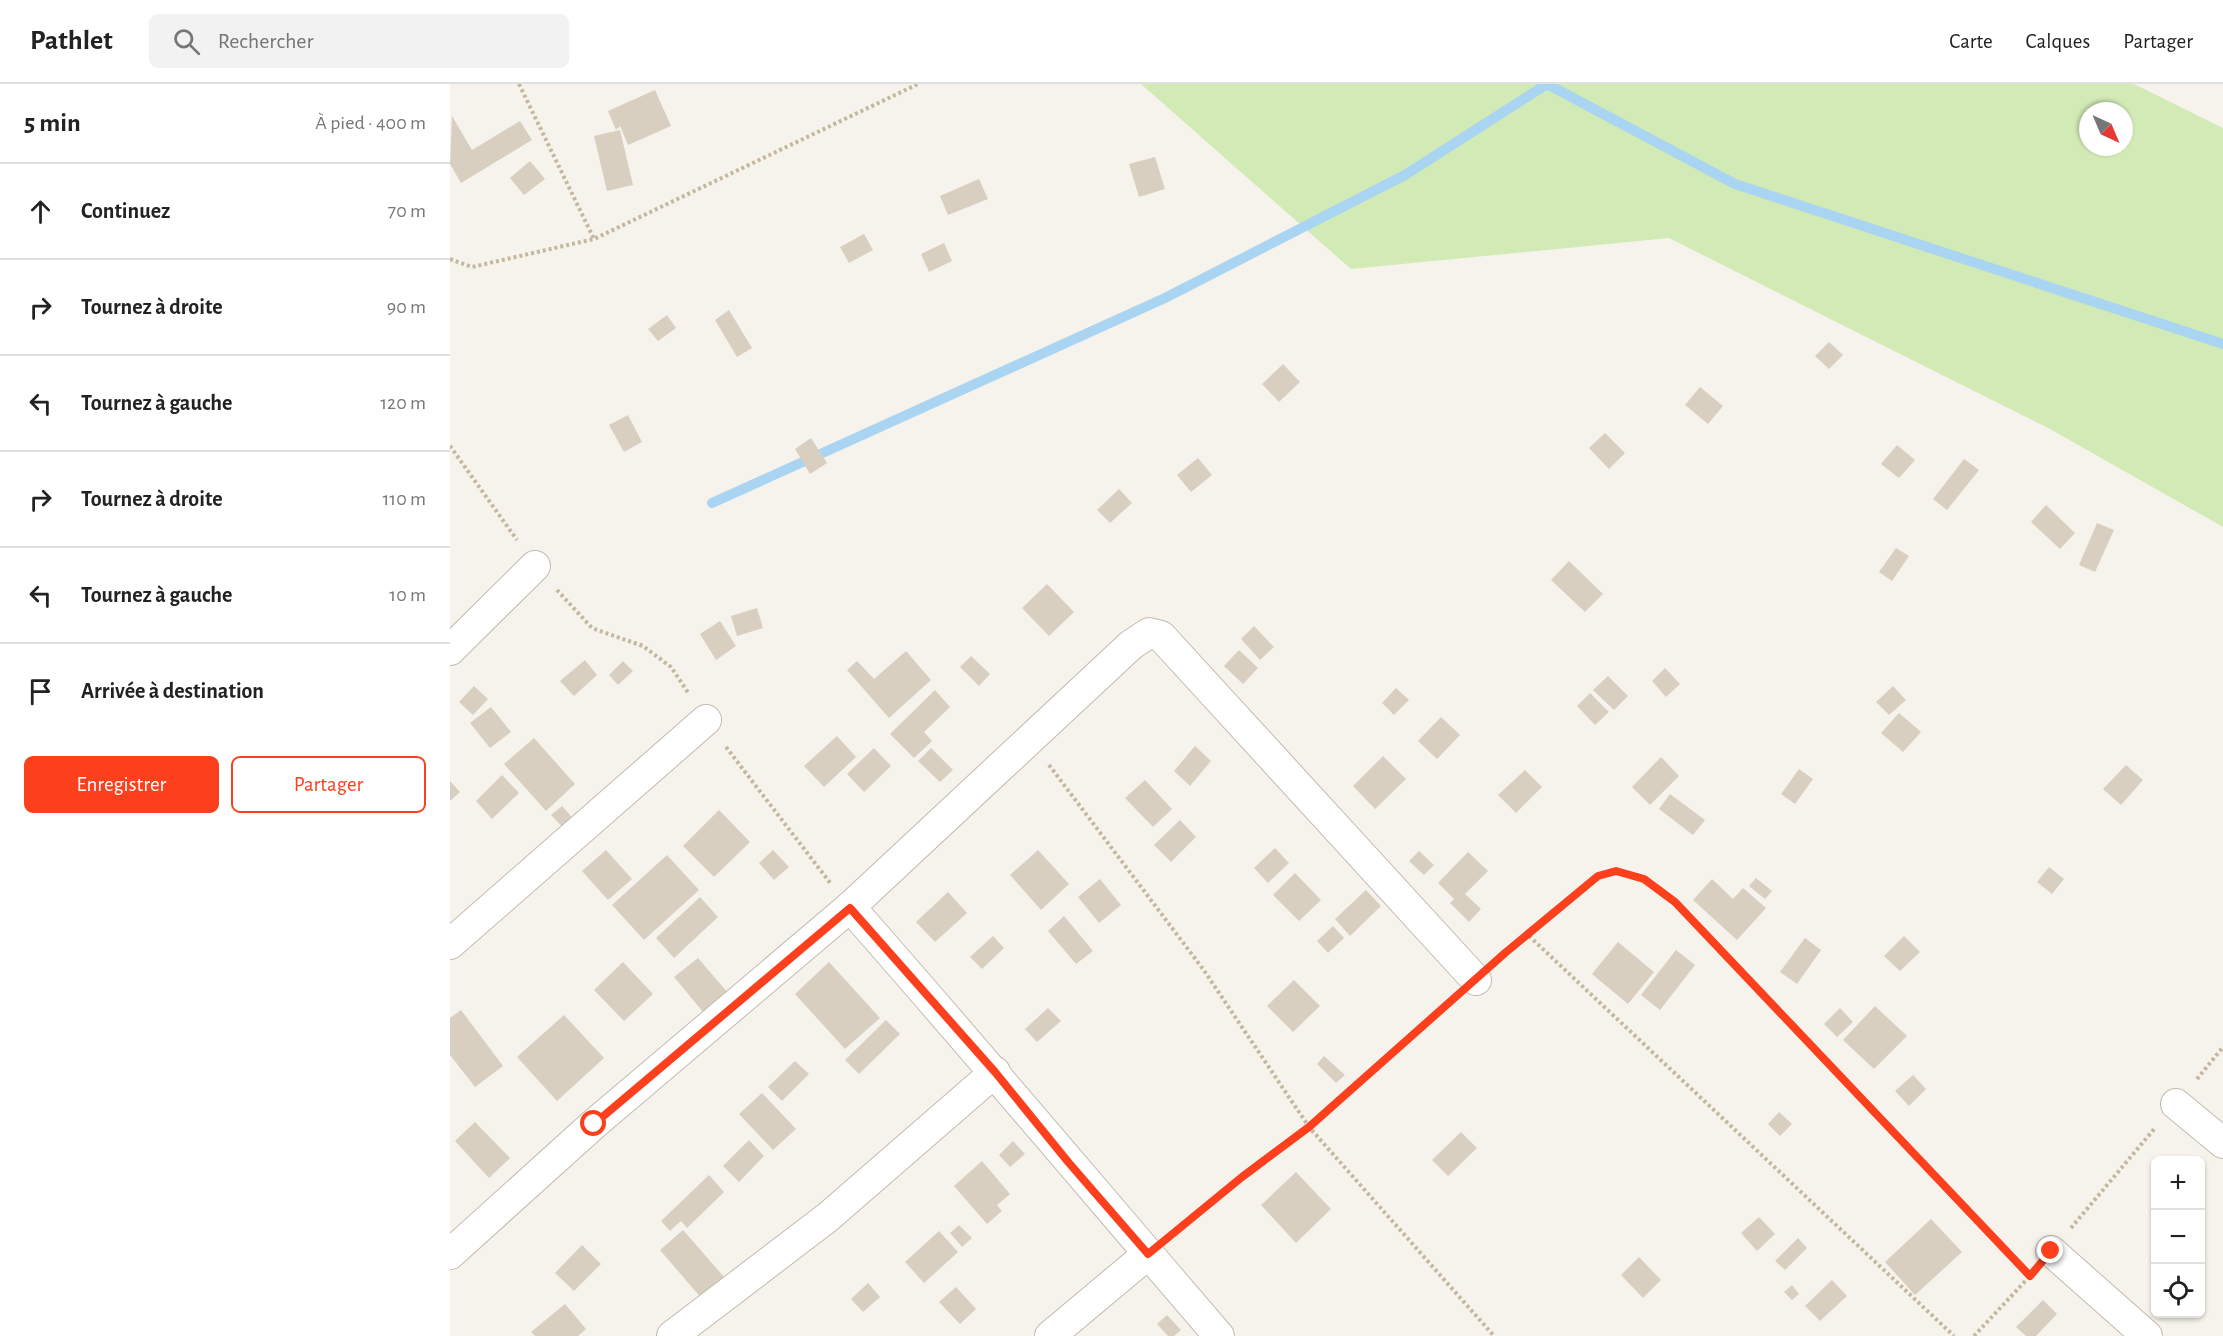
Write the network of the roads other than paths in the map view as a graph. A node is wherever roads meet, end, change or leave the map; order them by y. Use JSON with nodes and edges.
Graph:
{"nodes":[{"id":1,"x":535,"y":566,"type":"road end"},
{"id":2,"x":450,"y":650,"type":"edge"},
{"id":3,"x":706,"y":720,"type":"dead end"},
{"id":4,"x":850,"y":908,"type":"junction"},
{"id":5,"x":450,"y":944,"type":"edge"},
{"id":6,"x":1476,"y":980,"type":"road end"},
{"id":7,"x":995,"y":1072,"type":"junction"},
{"id":8,"x":2176,"y":1104,"type":"road end"},
{"id":9,"x":2223,"y":1143,"type":"edge"},
{"id":10,"x":2051,"y":1251,"type":"road end"},
{"id":11,"x":450,"y":1254,"type":"edge"},
{"id":12,"x":1148,"y":1254,"type":"junction"},
{"id":13,"x":672,"y":1336,"type":"edge"},
{"id":14,"x":1050,"y":1336,"type":"edge"},
{"id":15,"x":1219,"y":1336,"type":"edge"},
{"id":16,"x":2147,"y":1336,"type":"edge"}],
"edges":[{"from":1,"to":2,"type":"street"},
{"from":3,"to":5,"type":"street"},
{"from":4,"to":6,"type":"street"},
{"from":4,"to":7,"type":"street"},
{"from":4,"to":11,"type":"street"},
{"from":7,"to":12,"type":"street"},
{"from":7,"to":13,"type":"street"},
{"from":8,"to":9,"type":"street"},
{"from":10,"to":16,"type":"street"},
{"from":12,"to":14,"type":"street"},
{"from":12,"to":15,"type":"street"}]}
